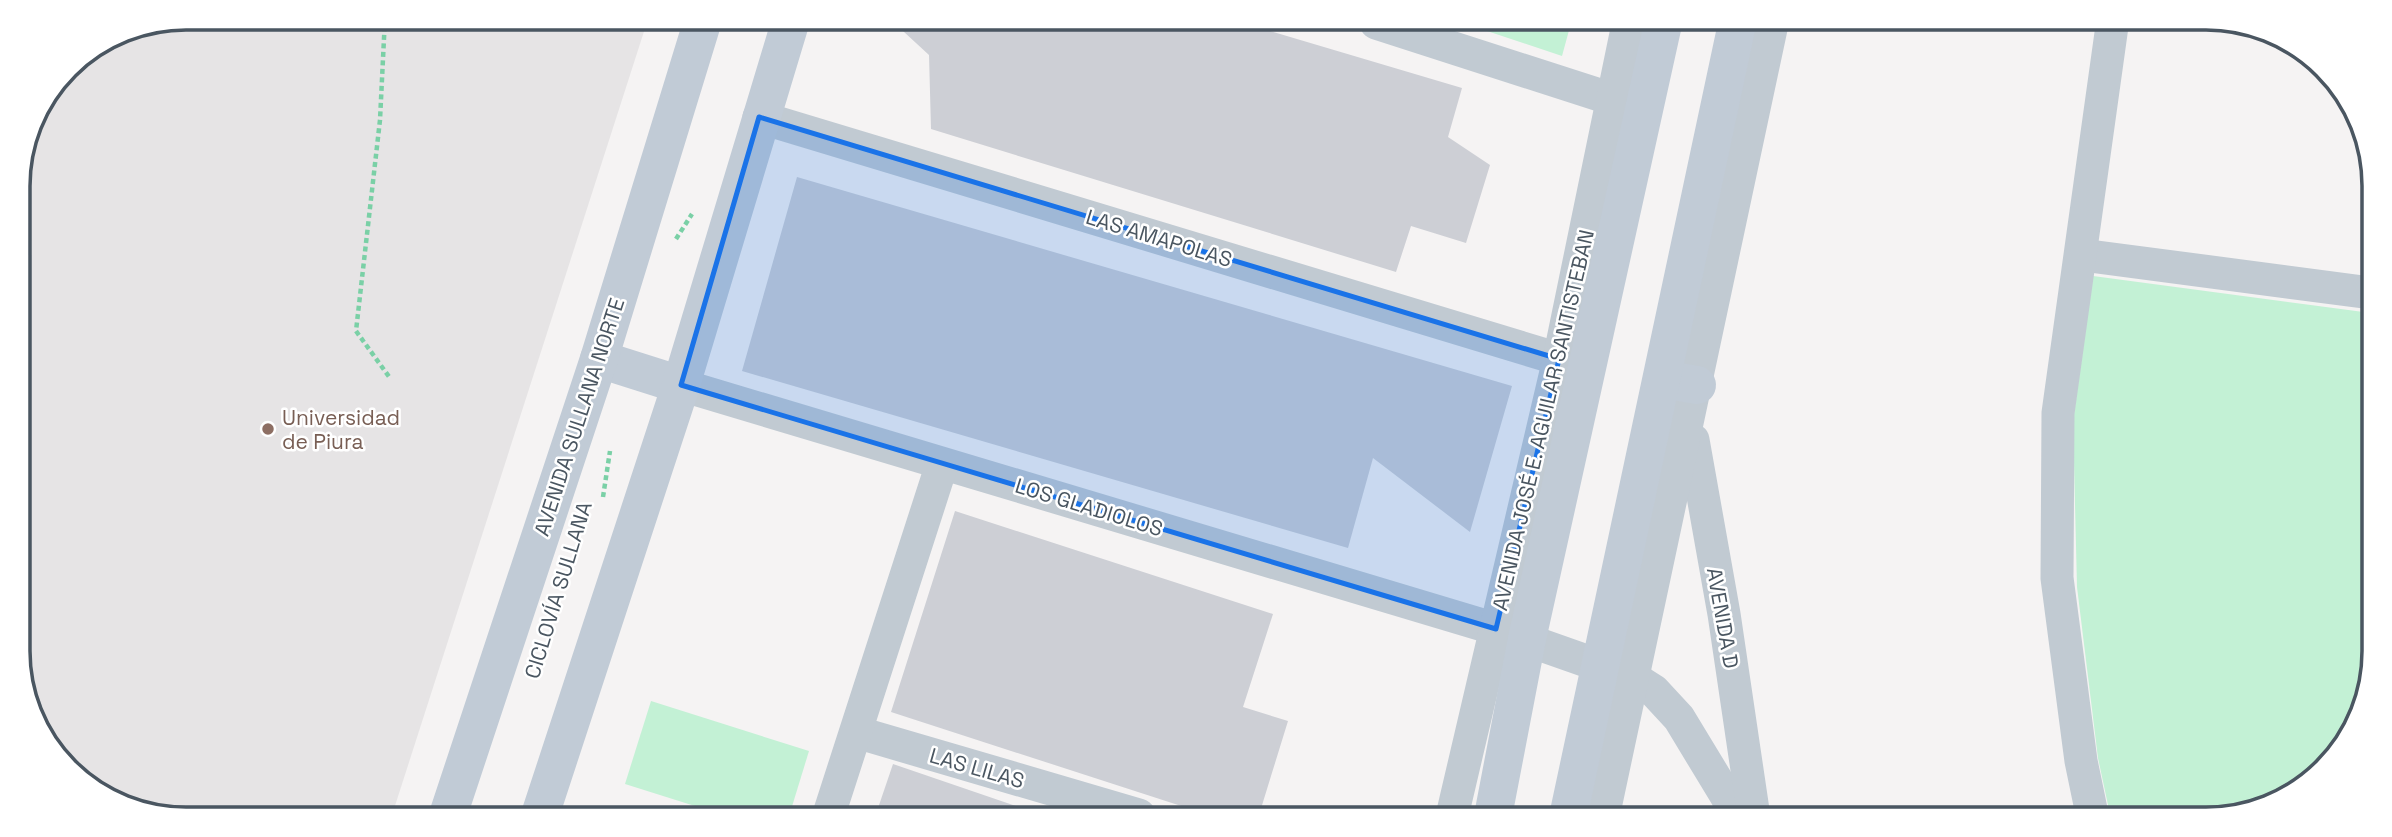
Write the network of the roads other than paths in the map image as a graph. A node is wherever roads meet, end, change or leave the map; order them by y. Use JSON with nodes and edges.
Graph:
{"nodes":[{"id":1,"x":700,"y":30,"type":"edge"},
{"id":2,"x":788,"y":30,"type":"edge"},
{"id":3,"x":1399,"y":30,"type":"edge"},
{"id":4,"x":1627,"y":30,"type":"edge"},
{"id":5,"x":1661,"y":30,"type":"edge"},
{"id":6,"x":1736,"y":30,"type":"edge"},
{"id":7,"x":1771,"y":30,"type":"edge"},
{"id":8,"x":2111,"y":30,"type":"edge"},
{"id":9,"x":1612,"y":99,"type":"junction"},
{"id":10,"x":760,"y":117,"type":"junction"},
{"id":11,"x":2082,"y":256,"type":"junction"},
{"id":12,"x":2362,"y":292,"type":"edge"},
{"id":13,"x":598,"y":359,"type":"junction"},
{"id":14,"x":1559,"y":359,"type":"junction"},
{"id":15,"x":681,"y":385,"type":"junction"},
{"id":16,"x":1683,"y":394,"type":"junction"},
{"id":17,"x":942,"y":464,"type":"junction"},
{"id":18,"x":1512,"y":634,"type":"junction"},
{"id":19,"x":1617,"y":671,"type":"junction"},
{"id":20,"x":856,"y":732,"type":"junction"},
{"id":21,"x":451,"y":807,"type":"edge"},
{"id":22,"x":543,"y":807,"type":"edge"},
{"id":23,"x":832,"y":807,"type":"edge"},
{"id":24,"x":1112,"y":807,"type":"edge"},
{"id":25,"x":1455,"y":807,"type":"edge"},
{"id":26,"x":1494,"y":807,"type":"edge"},
{"id":27,"x":1572,"y":807,"type":"edge"},
{"id":28,"x":1604,"y":807,"type":"edge"},
{"id":29,"x":1733,"y":807,"type":"edge"},
{"id":30,"x":1753,"y":807,"type":"edge"},
{"id":31,"x":2091,"y":807,"type":"edge"}],
"edges":[{"from":1,"to":13,"type":"main road","name":"AVENIDA SULLANA NORTE"},
{"from":2,"to":10,"type":"main road"},
{"from":3,"to":9,"type":"street"},
{"from":4,"to":9,"type":"street","name":"AVENIDA JOSÉ E. AGUILAR SANTISTEBAN"},
{"from":5,"to":18,"type":"main road","name":"AVENIDA JOSÉ E. AGUILAR SANTISTEBAN"},
{"from":6,"to":16,"type":"main road"},
{"from":7,"to":16,"type":"street"},
{"from":8,"to":11,"type":"street"},
{"from":9,"to":14,"type":"street","name":"AVENIDA JOSÉ E. AGUILAR SANTISTEBAN"},
{"from":10,"to":14,"type":"street","name":"LAS AMAPOLAS"},
{"from":10,"to":15,"type":"main road"},
{"from":11,"to":12,"type":"street"},
{"from":11,"to":31,"type":"street"},
{"from":13,"to":15,"type":"main road"},
{"from":13,"to":21,"type":"main road","name":"AVENIDA SULLANA NORTE"},
{"from":14,"to":18,"type":"street","name":"AVENIDA JOSÉ E. AGUILAR SANTISTEBAN"},
{"from":15,"to":17,"type":"street"},
{"from":15,"to":18,"type":"street","name":"LOS GLADIOLOS"},
{"from":15,"to":22,"type":"main road"},
{"from":16,"to":19,"type":"main road"},
{"from":16,"to":30,"type":"street","name":"AVENIDA D"},
{"from":17,"to":18,"type":"street"},
{"from":17,"to":20,"type":"street"},
{"from":18,"to":19,"type":"street"},
{"from":18,"to":25,"type":"street","name":"AVENIDA JOSÉ E. AGUILAR SANTISTEBAN"},
{"from":18,"to":26,"type":"main road","name":"AVENIDA JOSÉ E. AGUILAR SANTISTEBAN"},
{"from":19,"to":27,"type":"main road"},
{"from":19,"to":28,"type":"street"},
{"from":19,"to":29,"type":"street"},
{"from":20,"to":23,"type":"street"},
{"from":20,"to":24,"type":"street","name":"LAS LILAS"}]}
